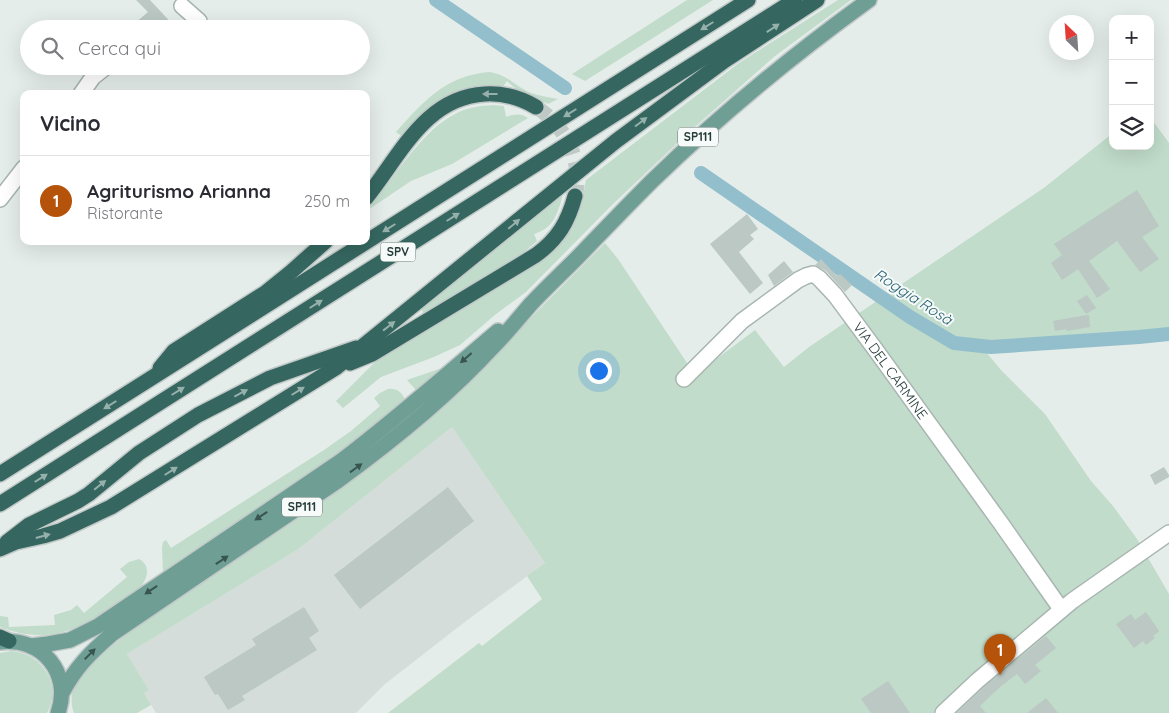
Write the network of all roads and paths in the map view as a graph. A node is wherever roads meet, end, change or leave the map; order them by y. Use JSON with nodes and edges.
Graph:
{"nodes":[{"id":1,"x":748,"y":0,"type":"edge"},
{"id":2,"x":796,"y":0,"type":"edge"},
{"id":3,"x":817,"y":0,"type":"edge"},
{"id":4,"x":869,"y":0,"type":"edge"},
{"id":5,"x":182,"y":6,"type":"dead end"},
{"id":6,"x":198,"y":20,"type":"edge"},
{"id":7,"x":96,"y":75,"type":"edge"},
{"id":8,"x":83,"y":90,"type":"edge"},
{"id":9,"x":536,"y":107,"type":"tunnel mouth"},
{"id":10,"x":20,"y":173,"type":"edge"},
{"id":11,"x":370,"y":193,"type":"edge"},
{"id":12,"x":576,"y":196,"type":"tunnel mouth"},
{"id":13,"x":0,"y":198,"type":"edge"},
{"id":14,"x":370,"y":240,"type":"edge"},
{"id":15,"x":321,"y":245,"type":"edge"},
{"id":16,"x":363,"y":245,"type":"edge"},
{"id":17,"x":531,"y":304,"type":"junction"},
{"id":18,"x":366,"y":344,"type":"junction"},
{"id":19,"x":337,"y":368,"type":"junction"},
{"id":20,"x":152,"y":379,"type":"junction"},
{"id":21,"x":684,"y":379,"type":"dead end"},
{"id":22,"x":0,"y":474,"type":"edge"},
{"id":23,"x":0,"y":504,"type":"edge"},
{"id":24,"x":1169,"y":533,"type":"edge"},
{"id":25,"x":0,"y":548,"type":"edge"},
{"id":26,"x":1061,"y":610,"type":"junction"},
{"id":27,"x":3,"y":640,"type":"edge"},
{"id":28,"x":31,"y":646,"type":"junction"},
{"id":29,"x":62,"y":693,"type":"junction"},
{"id":30,"x":58,"y":713,"type":"edge"},
{"id":31,"x":943,"y":713,"type":"edge"}],
"edges":[{"from":1,"to":14,"type":"highway","number":"SPV","one_way":true},
{"from":23,"to":2,"type":"highway","number":"SPV","one_way":true},
{"from":18,"to":3,"type":"highway","one_way":true},
{"from":4,"to":17,"type":"main road","number":"SP111"},
{"from":5,"to":6,"type":"street"},
{"from":7,"to":8,"type":"street"},
{"from":9,"to":11,"type":"highway","one_way":true},
{"from":10,"to":13,"type":"street"},
{"from":12,"to":19,"type":"highway"},
{"from":15,"to":20,"type":"highway"},
{"from":16,"to":20,"type":"highway","number":"SPV","one_way":true},
{"from":17,"to":28,"type":"main road","number":"SP111","one_way":true},
{"from":29,"to":17,"type":"main road","number":"SP111","one_way":true},
{"from":18,"to":19,"type":"highway"},
{"from":25,"to":18,"type":"highway","one_way":true},
{"from":25,"to":19,"type":"highway","one_way":true},
{"from":20,"to":22,"type":"highway","number":"SPV","one_way":true},
{"from":21,"to":26,"type":"street","name":"VIA DEL CARMINE"},
{"from":24,"to":26,"type":"street"},
{"from":26,"to":31,"type":"street"},
{"from":27,"to":28,"type":"main road","number":"SP111"},
{"from":28,"to":29,"type":"main road","number":"SP111"},
{"from":29,"to":30,"type":"main road","number":"SP111"}]}
